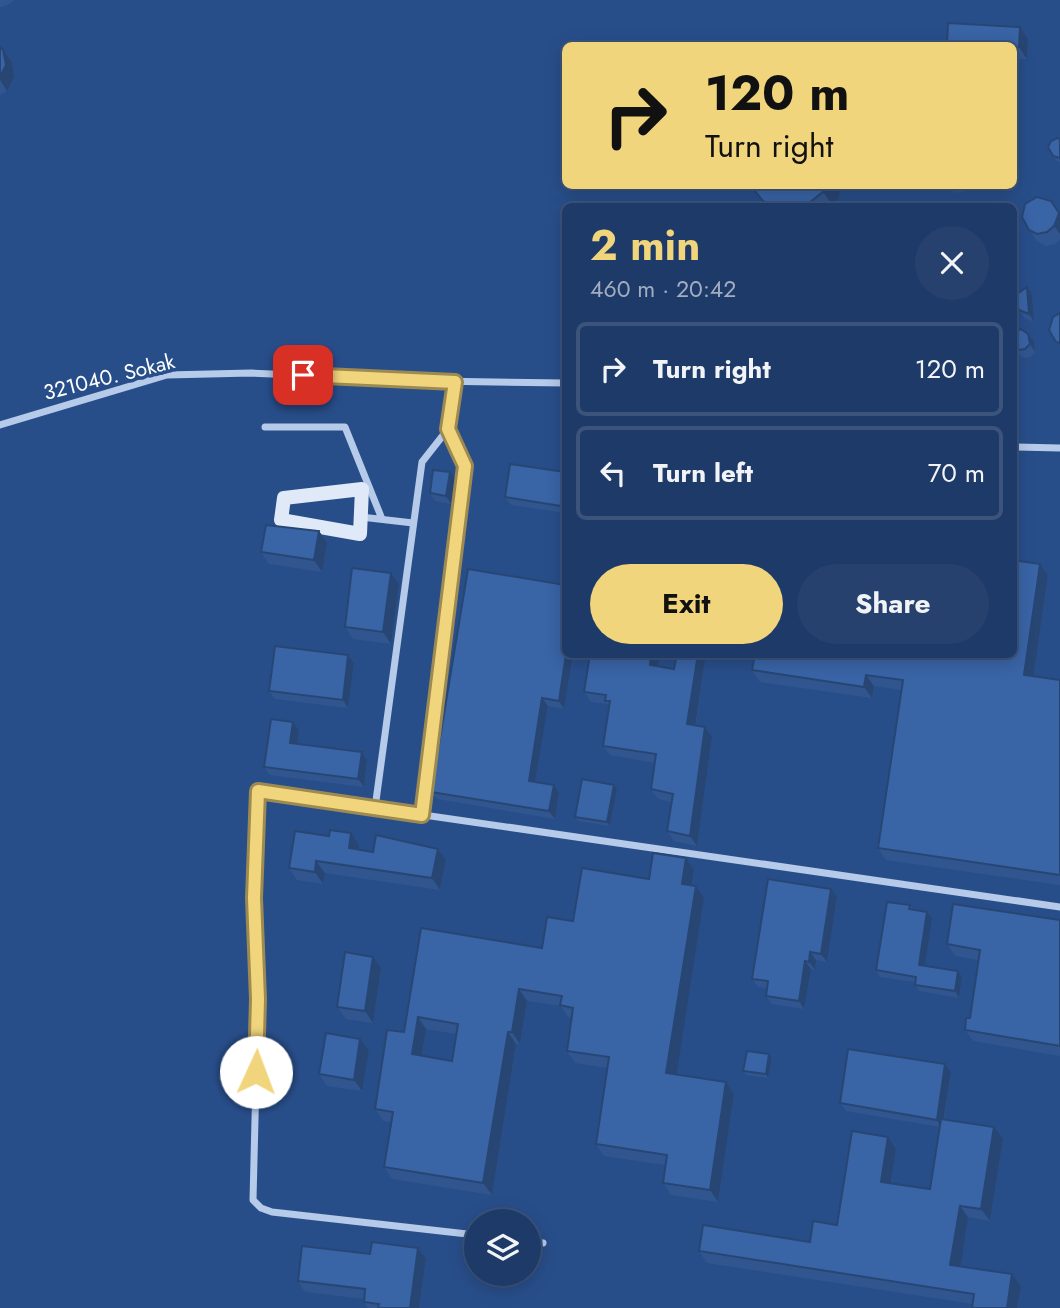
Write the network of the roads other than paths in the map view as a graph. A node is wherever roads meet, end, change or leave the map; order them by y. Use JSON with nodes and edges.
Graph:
{"nodes":[{"id":1,"x":455,"y":382,"type":"junction"},
{"id":2,"x":562,"y":383,"type":"edge"},
{"id":3,"x":0,"y":425,"type":"edge"},
{"id":4,"x":265,"y":428,"type":"dead end"},
{"id":5,"x":448,"y":429,"type":"junction"},
{"id":6,"x":1017,"y":447,"type":"edge"},
{"id":7,"x":1060,"y":448,"type":"edge"},
{"id":8,"x":361,"y":517,"type":"junction"},
{"id":9,"x":382,"y":519,"type":"junction"},
{"id":10,"x":413,"y":523,"type":"junction"},
{"id":11,"x":375,"y":808,"type":"junction"},
{"id":12,"x":422,"y":815,"type":"junction"},
{"id":13,"x":1060,"y":907,"type":"edge"},
{"id":14,"x":464,"y":1234,"type":"edge"}],
"edges":[{"from":1,"to":2,"type":"street","name":"321040. Sokak"},
{"from":1,"to":3,"type":"street","name":"321040. Sokak"},
{"from":1,"to":5,"type":"street"},
{"from":4,"to":9,"type":"street"},
{"from":5,"to":10,"type":"street"},
{"from":5,"to":12,"type":"street"},
{"from":6,"to":7,"type":"street"},
{"from":8,"to":8,"type":"street"},
{"from":8,"to":9,"type":"street"},
{"from":9,"to":10,"type":"street"},
{"from":10,"to":11,"type":"street"},
{"from":11,"to":12,"type":"street"},
{"from":11,"to":14,"type":"street"},
{"from":12,"to":13,"type":"street"}]}
